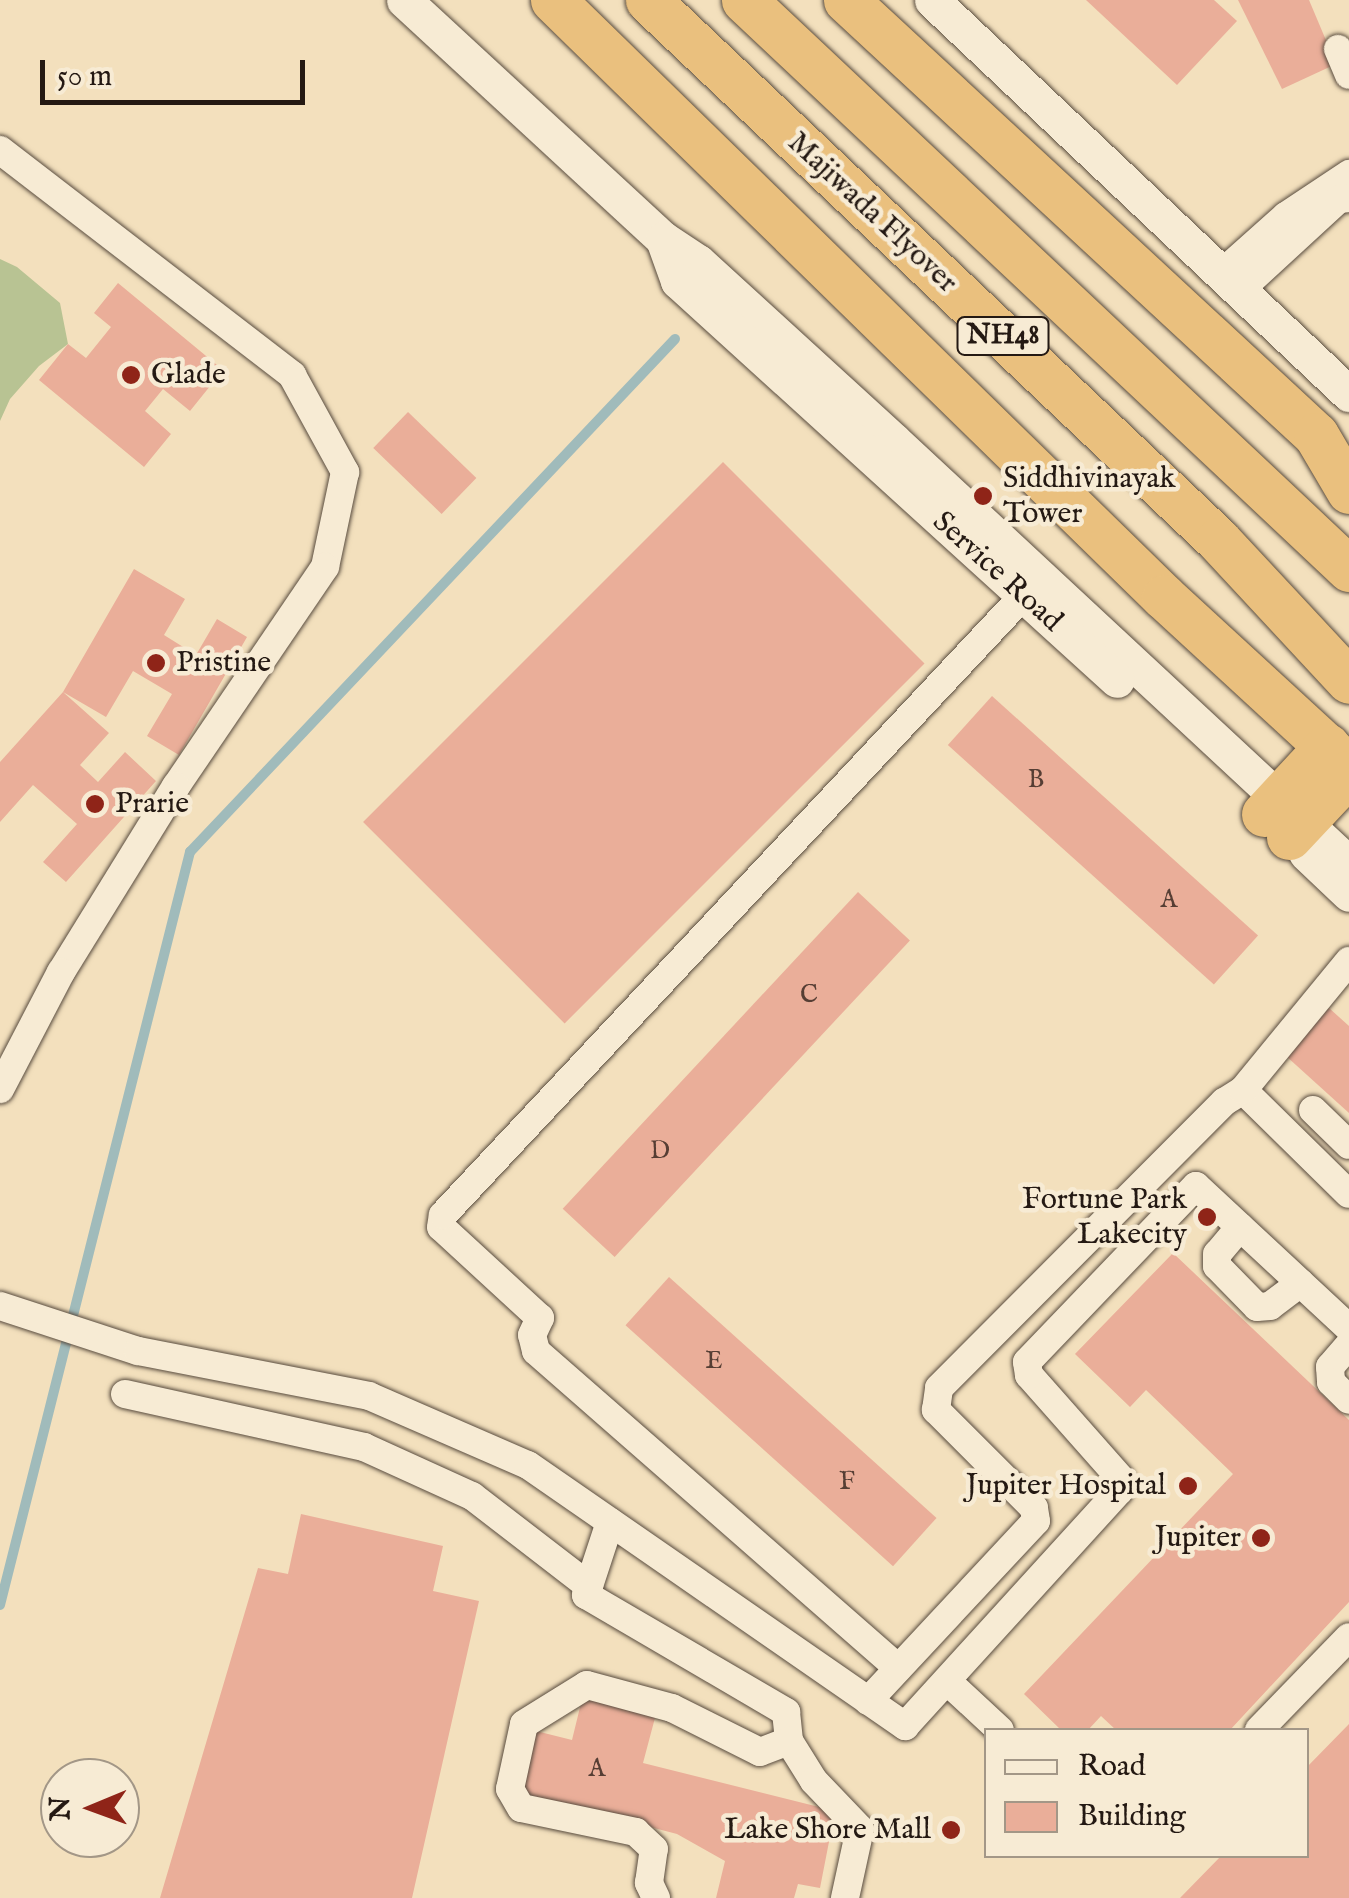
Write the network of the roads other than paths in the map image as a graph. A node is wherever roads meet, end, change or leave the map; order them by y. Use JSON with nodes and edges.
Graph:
{"nodes":[{"id":1,"x":404,"y":0,"type":"edge"},
{"id":2,"x":553,"y":0,"type":"edge"},
{"id":3,"x":648,"y":0,"type":"edge"},
{"id":4,"x":744,"y":0,"type":"edge"},
{"id":5,"x":846,"y":0,"type":"edge"},
{"id":6,"x":932,"y":0,"type":"edge"},
{"id":7,"x":1338,"y":49,"type":"dead end"},
{"id":8,"x":1349,"y":76,"type":"edge"},
{"id":9,"x":0,"y":150,"type":"edge"},
{"id":10,"x":1349,"y":174,"type":"edge"},
{"id":11,"x":1349,"y":198,"type":"edge"},
{"id":12,"x":1231,"y":282,"type":"junction"},
{"id":13,"x":1349,"y":394,"type":"edge"},
{"id":14,"x":1349,"y":491,"type":"edge"},
{"id":15,"x":1349,"y":569,"type":"edge"},
{"id":16,"x":1032,"y":586,"type":"junction"},
{"id":17,"x":1349,"y":681,"type":"edge"},
{"id":18,"x":1342,"y":762,"type":"edge"},
{"id":19,"x":1284,"y":818,"type":"junction"},
{"id":20,"x":1349,"y":864,"type":"edge"},
{"id":21,"x":1349,"y":894,"type":"edge"},
{"id":22,"x":1349,"y":961,"type":"edge"},
{"id":23,"x":0,"y":1089,"type":"edge"},
{"id":24,"x":1243,"y":1090,"type":"junction"},
{"id":25,"x":1313,"y":1110,"type":"dead end"},
{"id":26,"x":1349,"y":1145,"type":"edge"},
{"id":27,"x":1349,"y":1194,"type":"edge"},
{"id":28,"x":1240,"y":1227,"type":"junction"},
{"id":29,"x":1300,"y":1282,"type":"junction"},
{"id":30,"x":8,"y":1308,"type":"edge"},
{"id":31,"x":1349,"y":1328,"type":"edge"},
{"id":32,"x":1349,"y":1345,"type":"edge"},
{"id":33,"x":125,"y":1394,"type":"dead end"},
{"id":34,"x":1349,"y":1400,"type":"edge"},
{"id":35,"x":610,"y":1522,"type":"junction"},
{"id":36,"x":585,"y":1599,"type":"junction"},
{"id":37,"x":1349,"y":1637,"type":"edge"},
{"id":38,"x":898,"y":1668,"type":"junction"},
{"id":39,"x":947,"y":1681,"type":"junction"},
{"id":40,"x":868,"y":1701,"type":"junction"},
{"id":41,"x":998,"y":1728,"type":"edge"},
{"id":42,"x":1261,"y":1728,"type":"edge"},
{"id":43,"x":789,"y":1741,"type":"junction"},
{"id":44,"x":656,"y":1898,"type":"edge"},
{"id":45,"x":845,"y":1898,"type":"edge"}],
"edges":[{"from":1,"to":16,"type":"street","name":"Service Road"},
{"from":2,"to":18,"type":"highway"},
{"from":3,"to":17,"type":"highway","name":"Majiwada Flyover","number":"NH48"},
{"from":4,"to":15,"type":"highway","number":"NH48"},
{"from":5,"to":14,"type":"highway"},
{"from":6,"to":12,"type":"street"},
{"from":7,"to":8,"type":"street"},
{"from":9,"to":23,"type":"street"},
{"from":10,"to":12,"type":"street"},
{"from":11,"to":12,"type":"street"},
{"from":12,"to":13,"type":"street"},
{"from":16,"to":19,"type":"street","name":"Service Road"},
{"from":16,"to":38,"type":"street"},
{"from":18,"to":19,"type":"highway"},
{"from":19,"to":20,"type":"street","name":"Service Road"},
{"from":19,"to":21,"type":"street","name":"Service Road"},
{"from":22,"to":24,"type":"street"},
{"from":24,"to":27,"type":"street"},
{"from":24,"to":38,"type":"street"},
{"from":25,"to":26,"type":"street"},
{"from":28,"to":29,"type":"street"},
{"from":28,"to":29,"type":"street"},
{"from":28,"to":39,"type":"street"},
{"from":29,"to":31,"type":"street"},
{"from":30,"to":35,"type":"street"},
{"from":32,"to":34,"type":"street"},
{"from":33,"to":36,"type":"street"},
{"from":35,"to":36,"type":"street"},
{"from":35,"to":40,"type":"street"},
{"from":36,"to":43,"type":"street"},
{"from":37,"to":42,"type":"street"},
{"from":38,"to":40,"type":"street"},
{"from":39,"to":40,"type":"street"},
{"from":39,"to":41,"type":"street"},
{"from":43,"to":44,"type":"street"},
{"from":43,"to":45,"type":"street"}]}
